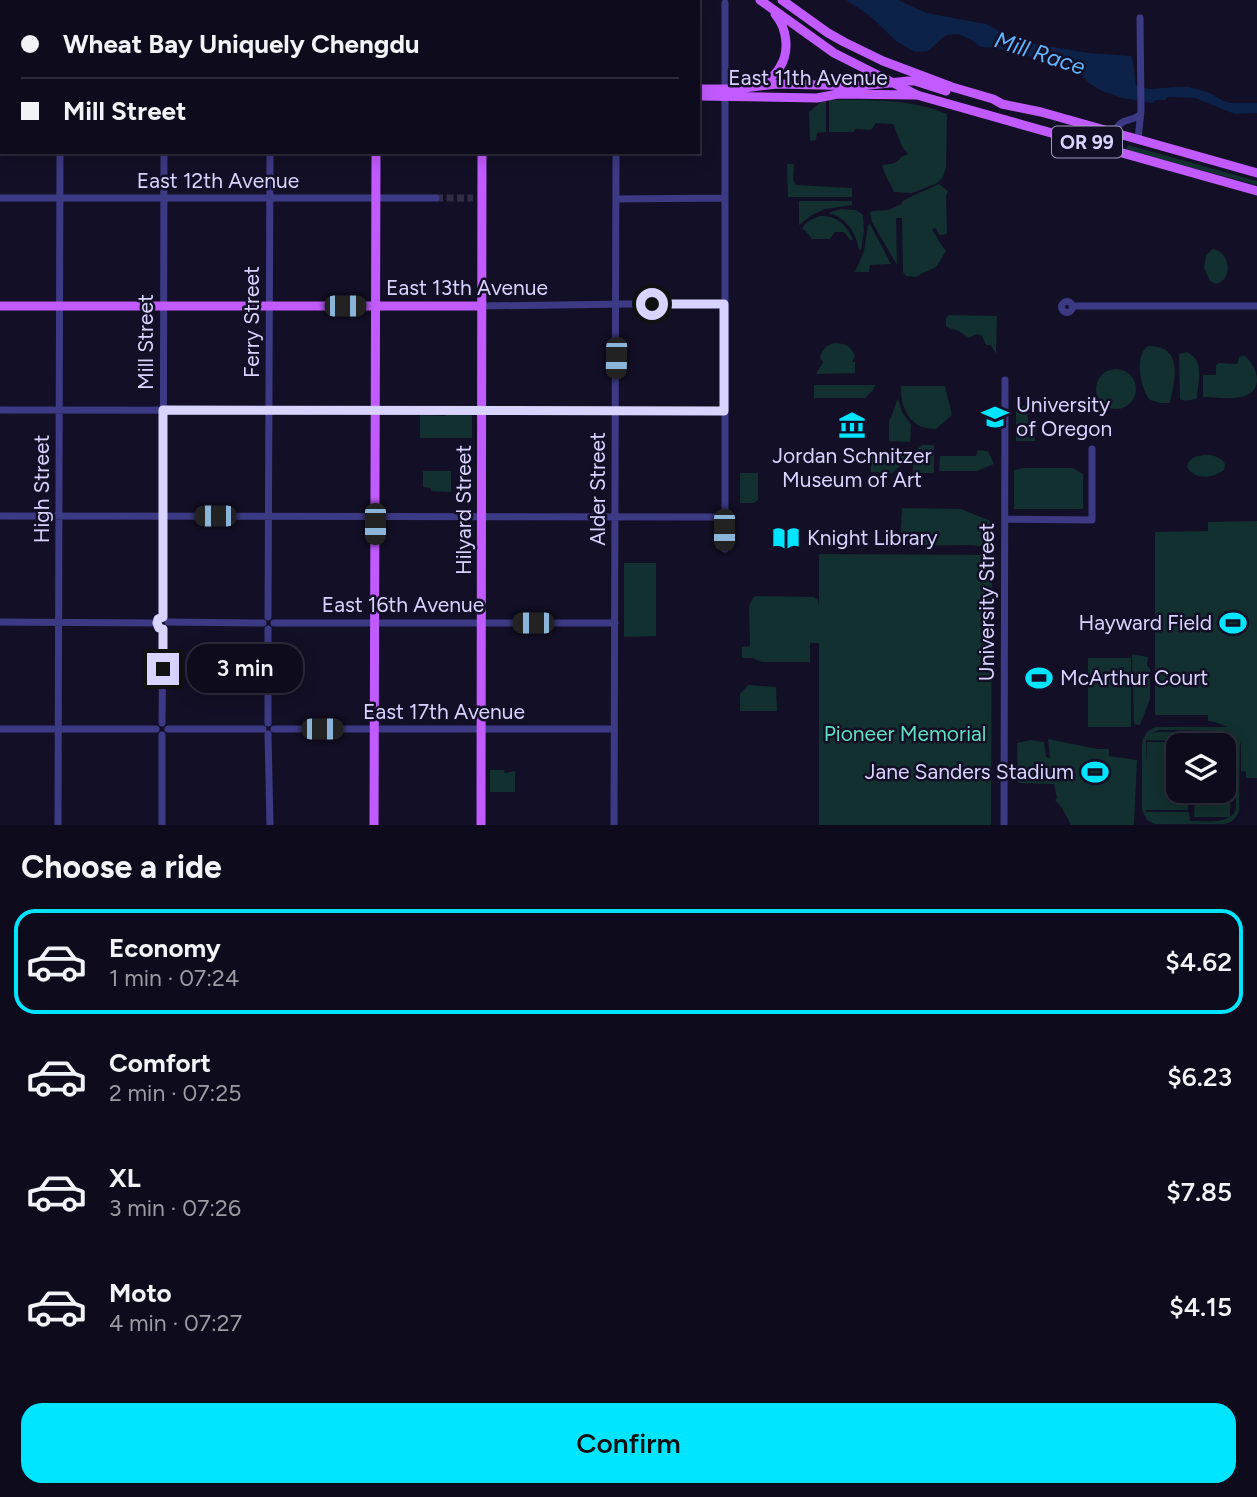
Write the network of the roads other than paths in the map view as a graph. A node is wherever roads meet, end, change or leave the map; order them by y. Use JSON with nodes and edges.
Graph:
{"nodes":[{"id":1,"x":760,"y":0,"type":"edge"},
{"id":2,"x":782,"y":0,"type":"edge"},
{"id":3,"x":725,"y":3,"type":"dead end"},
{"id":4,"x":770,"y":8,"type":"junction"},
{"id":5,"x":1140,"y":18,"type":"dead end"},
{"id":6,"x":891,"y":82,"type":"junction"},
{"id":7,"x":760,"y":86,"type":"junction"},
{"id":8,"x":700,"y":89,"type":"edge"},
{"id":9,"x":725,"y":92,"type":"junction"},
{"id":10,"x":917,"y":95,"type":"junction"},
{"id":11,"x":700,"y":96,"type":"edge"},
{"id":12,"x":1002,"y":104,"type":"junction"},
{"id":13,"x":1141,"y":112,"type":"junction"},
{"id":14,"x":1115,"y":133,"type":"junction"},
{"id":15,"x":1138,"y":140,"type":"junction"},
{"id":16,"x":1110,"y":149,"type":"junction"},
{"id":17,"x":60,"y":154,"type":"edge"},
{"id":18,"x":163,"y":154,"type":"edge"},
{"id":19,"x":270,"y":154,"type":"edge"},
{"id":20,"x":376,"y":154,"type":"edge"},
{"id":21,"x":482,"y":154,"type":"edge"},
{"id":22,"x":616,"y":154,"type":"edge"},
{"id":23,"x":1257,"y":173,"type":"edge"},
{"id":24,"x":1257,"y":191,"type":"edge"},
{"id":25,"x":0,"y":198,"type":"edge"},
{"id":26,"x":375,"y":198,"type":"junction"},
{"id":27,"x":436,"y":198,"type":"tunnel mouth"},
{"id":28,"x":724,"y":198,"type":"junction"},
{"id":29,"x":60,"y":199,"type":"junction"},
{"id":30,"x":163,"y":199,"type":"junction"},
{"id":31,"x":270,"y":199,"type":"junction"},
{"id":32,"x":616,"y":199,"type":"junction"},
{"id":33,"x":616,"y":304,"type":"junction"},
{"id":34,"x":724,"y":304,"type":"junction"},
{"id":35,"x":0,"y":306,"type":"edge"},
{"id":36,"x":60,"y":306,"type":"junction"},
{"id":37,"x":270,"y":306,"type":"junction"},
{"id":38,"x":376,"y":306,"type":"junction"},
{"id":39,"x":482,"y":306,"type":"junction"},
{"id":40,"x":1072,"y":306,"type":"dead end"},
{"id":41,"x":1257,"y":306,"type":"edge"},
{"id":42,"x":163,"y":307,"type":"junction"},
{"id":43,"x":1005,"y":380,"type":"dead end"},
{"id":44,"x":0,"y":410,"type":"edge"},
{"id":45,"x":60,"y":410,"type":"junction"},
{"id":46,"x":163,"y":410,"type":"junction"},
{"id":47,"x":269,"y":410,"type":"junction"},
{"id":48,"x":375,"y":410,"type":"junction"},
{"id":49,"x":482,"y":410,"type":"junction"},
{"id":50,"x":616,"y":411,"type":"junction"},
{"id":51,"x":724,"y":411,"type":"junction"},
{"id":52,"x":1092,"y":450,"type":"dead end"},
{"id":53,"x":0,"y":516,"type":"edge"},
{"id":54,"x":59,"y":516,"type":"junction"},
{"id":55,"x":163,"y":516,"type":"junction"},
{"id":56,"x":269,"y":516,"type":"junction"},
{"id":57,"x":375,"y":516,"type":"junction"},
{"id":58,"x":482,"y":516,"type":"junction"},
{"id":59,"x":615,"y":517,"type":"junction"},
{"id":60,"x":724,"y":517,"type":"junction"},
{"id":61,"x":1005,"y":519,"type":"junction"},
{"id":62,"x":724,"y":550,"type":"dead end"},
{"id":63,"x":0,"y":622,"type":"edge"},
{"id":64,"x":59,"y":622,"type":"junction"},
{"id":65,"x":374,"y":622,"type":"junction"},
{"id":66,"x":163,"y":623,"type":"junction"},
{"id":67,"x":268,"y":623,"type":"junction"},
{"id":68,"x":481,"y":623,"type":"junction"},
{"id":69,"x":615,"y":623,"type":"junction"},
{"id":70,"x":0,"y":729,"type":"edge"},
{"id":71,"x":58,"y":729,"type":"junction"},
{"id":72,"x":162,"y":729,"type":"junction"},
{"id":73,"x":268,"y":729,"type":"junction"},
{"id":74,"x":374,"y":729,"type":"junction"},
{"id":75,"x":481,"y":729,"type":"junction"},
{"id":76,"x":614,"y":729,"type":"junction"},
{"id":77,"x":58,"y":825,"type":"edge"},
{"id":78,"x":162,"y":825,"type":"edge"},
{"id":79,"x":270,"y":825,"type":"edge"},
{"id":80,"x":374,"y":825,"type":"edge"},
{"id":81,"x":481,"y":825,"type":"edge"},
{"id":82,"x":614,"y":825,"type":"edge"},
{"id":83,"x":1004,"y":825,"type":"edge"}],
"edges":[{"from":1,"to":4,"type":"main road","number":"OR 99"},
{"from":2,"to":12,"type":"main road","number":"OR 99"},
{"from":3,"to":9,"type":"street"},
{"from":4,"to":6,"type":"main road","number":"OR 99"},
{"from":4,"to":7,"type":"main road"},
{"from":5,"to":13,"type":"street"},
{"from":6,"to":7,"type":"main road","name":"East 11th Avenue"},
{"from":6,"to":10,"type":"main road","number":"OR 99"},
{"from":6,"to":12,"type":"main road"},
{"from":7,"to":9,"type":"main road","name":"East 11th Avenue"},
{"from":8,"to":9,"type":"main road","name":"East 11th Avenue"},
{"from":9,"to":10,"type":"main road","name":"East 11th Avenue"},
{"from":9,"to":11,"type":"main road","name":"East 11th Avenue"},
{"from":9,"to":28,"type":"street"},
{"from":10,"to":16,"type":"main road","number":"OR 99"},
{"from":12,"to":14,"type":"main road","number":"OR 99"},
{"from":13,"to":14,"type":"street"},
{"from":13,"to":15,"type":"street"},
{"from":14,"to":15,"type":"main road","number":"OR 99"},
{"from":14,"to":16,"type":"main road"},
{"from":15,"to":23,"type":"main road","number":"OR 99"},
{"from":16,"to":24,"type":"main road","number":"OR 99"},
{"from":17,"to":29,"type":"street","name":"High Street"},
{"from":18,"to":30,"type":"street","name":"Mill Street"},
{"from":19,"to":31,"type":"street","name":"Ferry Street"},
{"from":20,"to":26,"type":"main road"},
{"from":21,"to":39,"type":"main road","name":"Hilyard Street"},
{"from":22,"to":32,"type":"street","name":"Alder Street"},
{"from":25,"to":29,"type":"street","name":"East 12th Avenue"},
{"from":26,"to":27,"type":"street","name":"East 12th Avenue"},
{"from":26,"to":31,"type":"street","name":"East 12th Avenue"},
{"from":26,"to":38,"type":"main road"},
{"from":28,"to":32,"type":"street"},
{"from":28,"to":34,"type":"street"},
{"from":29,"to":30,"type":"street","name":"East 12th Avenue"},
{"from":29,"to":36,"type":"street","name":"High Street"},
{"from":30,"to":31,"type":"street","name":"East 12th Avenue"},
{"from":30,"to":42,"type":"street","name":"Mill Street"},
{"from":31,"to":37,"type":"street","name":"Ferry Street"},
{"from":32,"to":33,"type":"street","name":"Alder Street"},
{"from":33,"to":34,"type":"street","name":"East 13th Avenue"},
{"from":33,"to":39,"type":"street","name":"East 13th Avenue"},
{"from":33,"to":50,"type":"street","name":"Alder Street"},
{"from":34,"to":51,"type":"street"},
{"from":35,"to":36,"type":"main road","name":"East 13th Avenue"},
{"from":36,"to":42,"type":"main road","name":"East 13th Avenue"},
{"from":36,"to":45,"type":"street","name":"High Street"},
{"from":37,"to":38,"type":"main road","name":"East 13th Avenue"},
{"from":37,"to":42,"type":"main road","name":"East 13th Avenue"},
{"from":37,"to":47,"type":"street","name":"Ferry Street"},
{"from":38,"to":39,"type":"main road","name":"East 13th Avenue"},
{"from":38,"to":48,"type":"main road"},
{"from":39,"to":49,"type":"main road","name":"Hilyard Street"},
{"from":40,"to":41,"type":"street"},
{"from":42,"to":46,"type":"street","name":"Mill Street"},
{"from":43,"to":61,"type":"street","name":"University Street"},
{"from":44,"to":45,"type":"street"},
{"from":45,"to":46,"type":"street"},
{"from":45,"to":54,"type":"street","name":"High Street"},
{"from":46,"to":47,"type":"street"},
{"from":46,"to":55,"type":"street","name":"Mill Street"},
{"from":47,"to":48,"type":"street"},
{"from":47,"to":56,"type":"street","name":"Ferry Street"},
{"from":48,"to":49,"type":"street"},
{"from":48,"to":57,"type":"main road"},
{"from":49,"to":50,"type":"street"},
{"from":49,"to":58,"type":"main road","name":"Hilyard Street"},
{"from":50,"to":51,"type":"street"},
{"from":50,"to":59,"type":"street","name":"Alder Street"},
{"from":51,"to":60,"type":"street"},
{"from":52,"to":61,"type":"street"},
{"from":53,"to":54,"type":"street"},
{"from":54,"to":55,"type":"street"},
{"from":54,"to":64,"type":"street","name":"High Street"},
{"from":55,"to":56,"type":"street"},
{"from":55,"to":66,"type":"street","name":"Mill Street"},
{"from":56,"to":57,"type":"street"},
{"from":56,"to":67,"type":"street","name":"Ferry Street"},
{"from":57,"to":58,"type":"street"},
{"from":57,"to":65,"type":"main road"},
{"from":58,"to":59,"type":"street"},
{"from":58,"to":68,"type":"main road","name":"Hilyard Street"},
{"from":59,"to":60,"type":"street"},
{"from":59,"to":69,"type":"street","name":"Alder Street"},
{"from":60,"to":62,"type":"street"},
{"from":61,"to":83,"type":"street","name":"University Street"},
{"from":63,"to":64,"type":"street","name":"East 16th Avenue"},
{"from":64,"to":66,"type":"street","name":"East 16th Avenue"},
{"from":64,"to":71,"type":"street","name":"High Street"},
{"from":65,"to":67,"type":"street","name":"East 16th Avenue"},
{"from":65,"to":68,"type":"street","name":"East 16th Avenue"},
{"from":65,"to":74,"type":"main road"},
{"from":66,"to":67,"type":"street","name":"East 16th Avenue"},
{"from":66,"to":72,"type":"street","name":"Mill Street"},
{"from":67,"to":73,"type":"street","name":"Ferry Street"},
{"from":68,"to":69,"type":"street","name":"East 16th Avenue"},
{"from":68,"to":75,"type":"main road","name":"Hilyard Street"},
{"from":69,"to":76,"type":"street","name":"Alder Street"},
{"from":70,"to":71,"type":"street","name":"East 17th Avenue"},
{"from":71,"to":72,"type":"street","name":"East 17th Avenue"},
{"from":71,"to":77,"type":"street","name":"High Street"},
{"from":72,"to":73,"type":"street","name":"East 17th Avenue"},
{"from":72,"to":78,"type":"street","name":"Mill Street"},
{"from":73,"to":74,"type":"street","name":"East 17th Avenue"},
{"from":73,"to":79,"type":"street","name":"Ferry Street"},
{"from":74,"to":75,"type":"street","name":"East 17th Avenue"},
{"from":74,"to":80,"type":"main road"},
{"from":75,"to":76,"type":"street","name":"East 17th Avenue"},
{"from":75,"to":81,"type":"main road","name":"Hilyard Street"},
{"from":76,"to":82,"type":"street","name":"Alder Street"}]}
